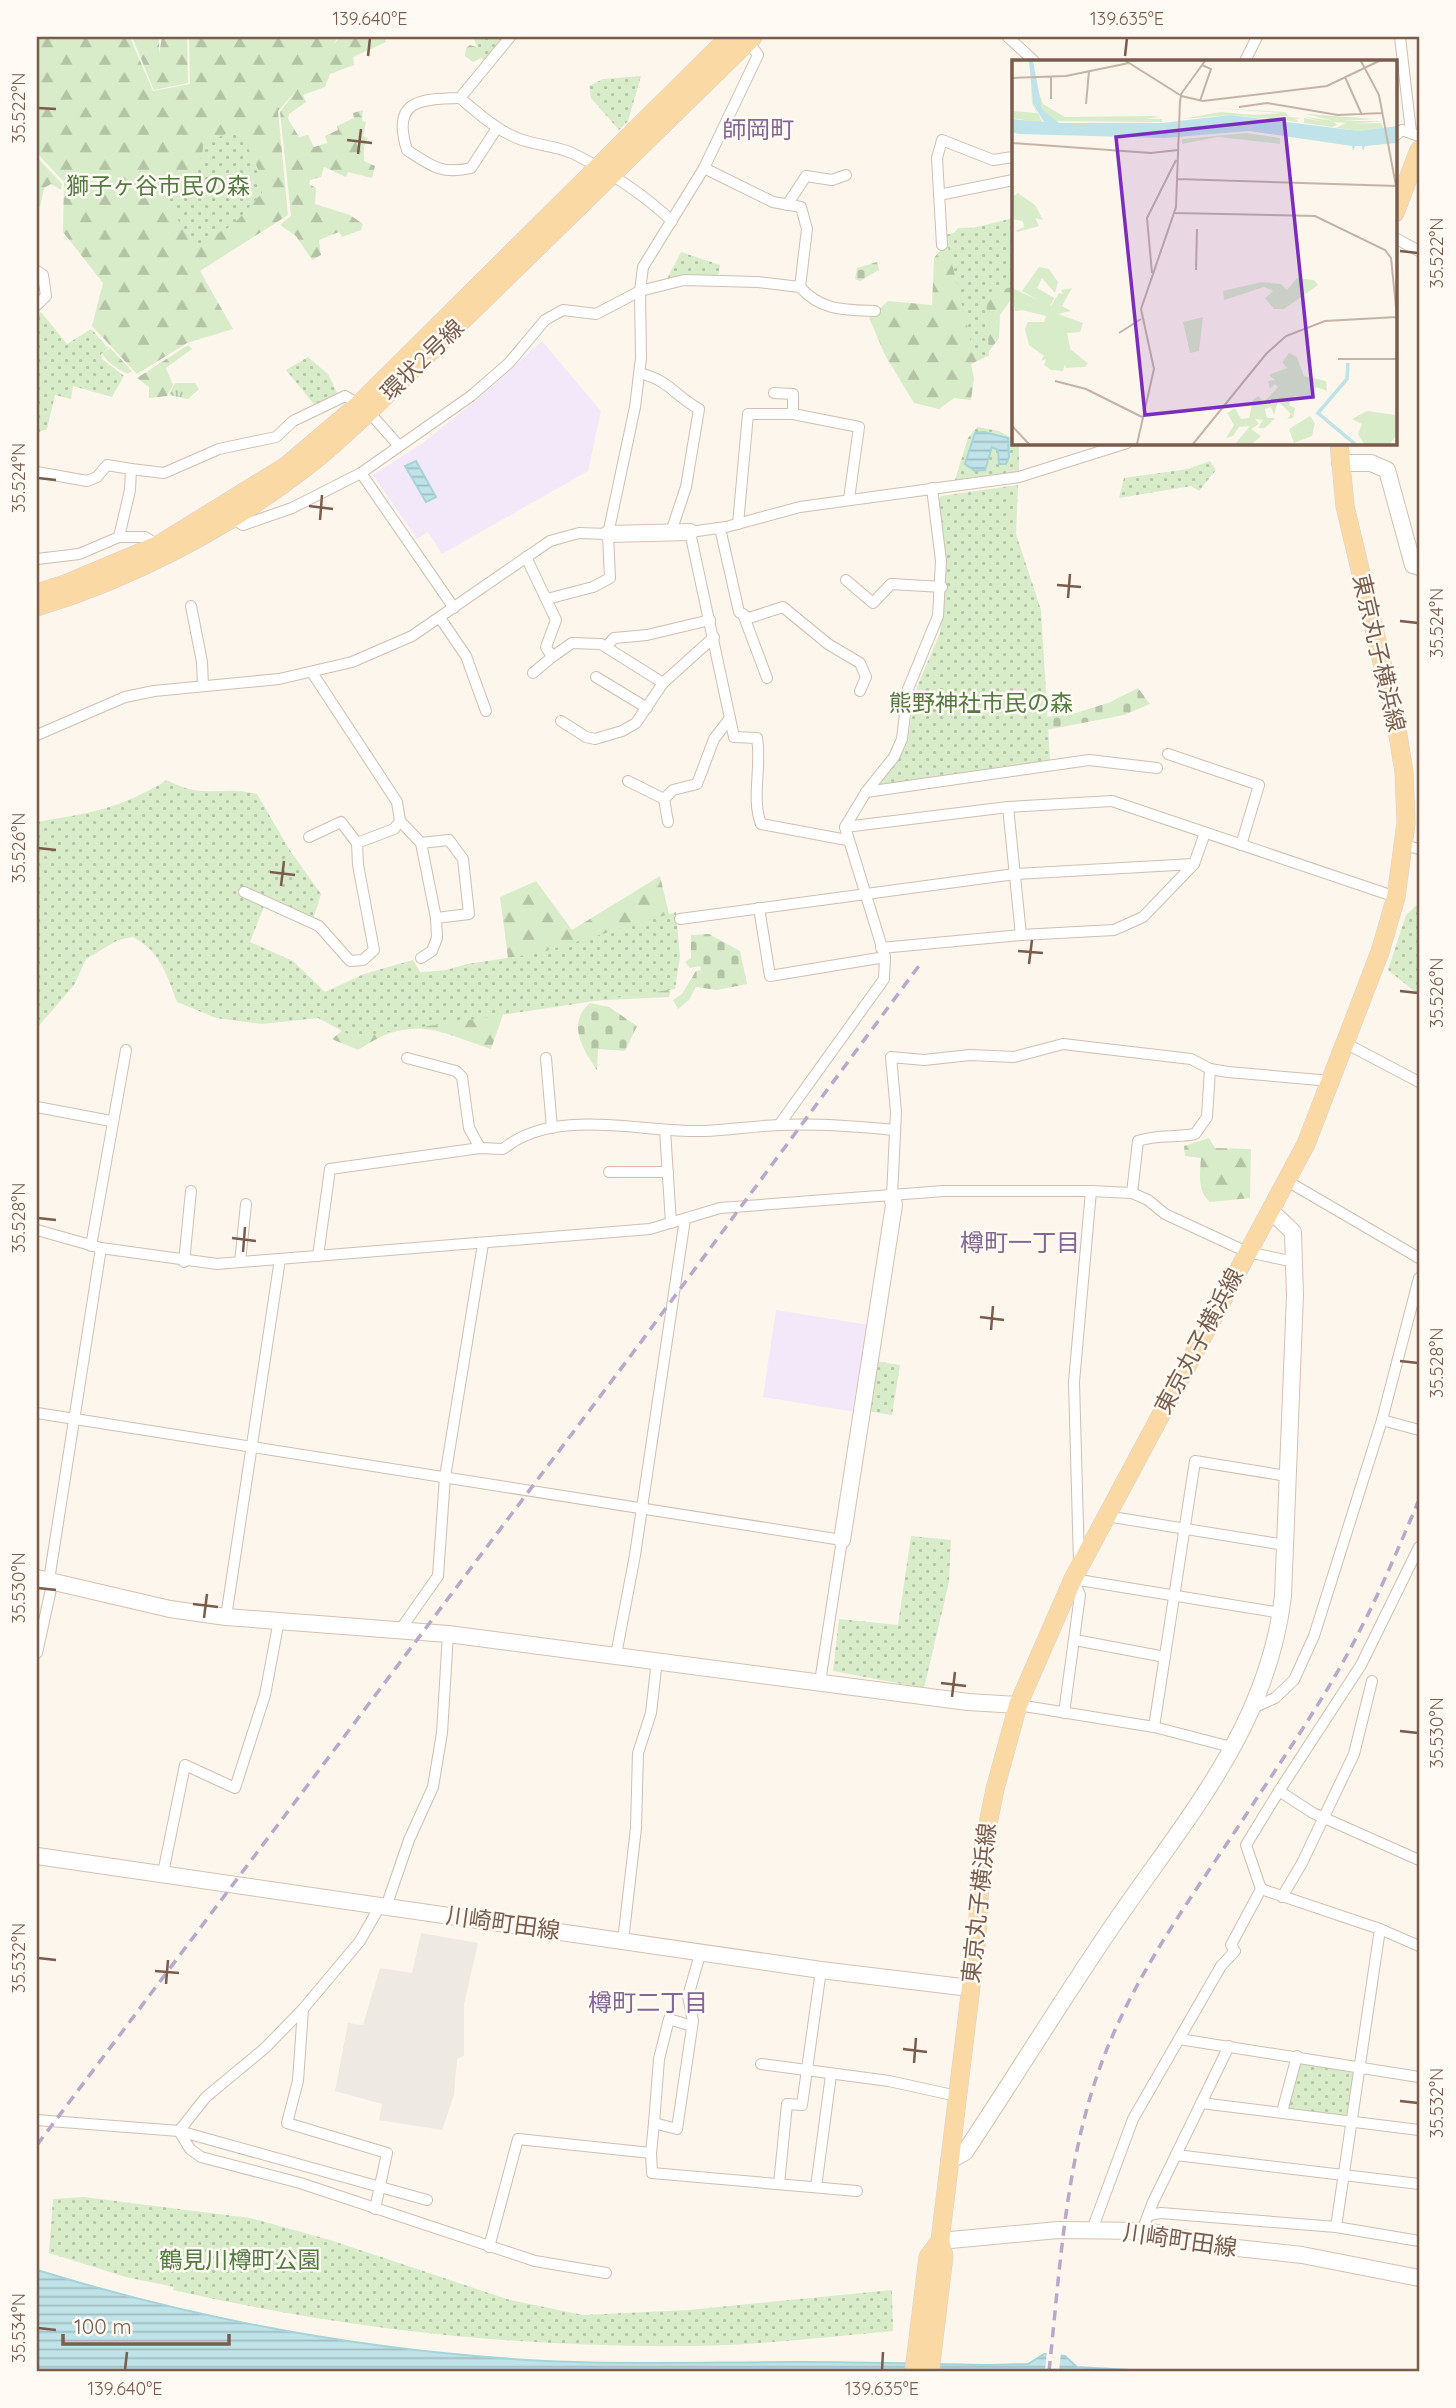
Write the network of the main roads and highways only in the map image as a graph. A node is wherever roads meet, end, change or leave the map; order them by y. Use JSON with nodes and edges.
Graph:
{"nodes":[{"id":1,"x":729,"y":37,"type":"edge"},
{"id":2,"x":751,"y":39,"type":"edge"},
{"id":3,"x":1419,"y":150,"type":"edge"},
{"id":4,"x":604,"y":171,"type":"junction"},
{"id":5,"x":1396,"y":210,"type":"edge"},
{"id":6,"x":364,"y":408,"type":"junction"},
{"id":7,"x":1339,"y":444,"type":"edge"},
{"id":8,"x":37,"y":593,"type":"edge"},
{"id":9,"x":37,"y":607,"type":"edge"},
{"id":10,"x":1413,"y":823,"type":"edge"},
{"id":11,"x":1412,"y":847,"type":"edge"},
{"id":12,"x":937,"y":2251,"type":"junction"},
{"id":13,"x":914,"y":2371,"type":"edge"},
{"id":14,"x":930,"y":2371,"type":"edge"}],
"edges":[{"from":1,"to":4,"type":"main road","name":"環状2号線"},
{"from":2,"to":4,"type":"main road","name":"環状2号線"},
{"from":3,"to":5,"type":"main road"},
{"from":4,"to":6,"type":"main road","name":"環状2号線"},
{"from":6,"to":8,"type":"main road","name":"環状2号線"},
{"from":6,"to":9,"type":"main road","name":"環状2号線"},
{"from":7,"to":10,"type":"main road","name":"東京丸子横浜線"},
{"from":10,"to":11,"type":"main road","name":"東京丸子横浜線"},
{"from":11,"to":12,"type":"main road","name":"東京丸子横浜線"},
{"from":12,"to":13,"type":"main road","name":"東京丸子横浜線"},
{"from":12,"to":14,"type":"main road","name":"東京丸子横浜線"}]}
